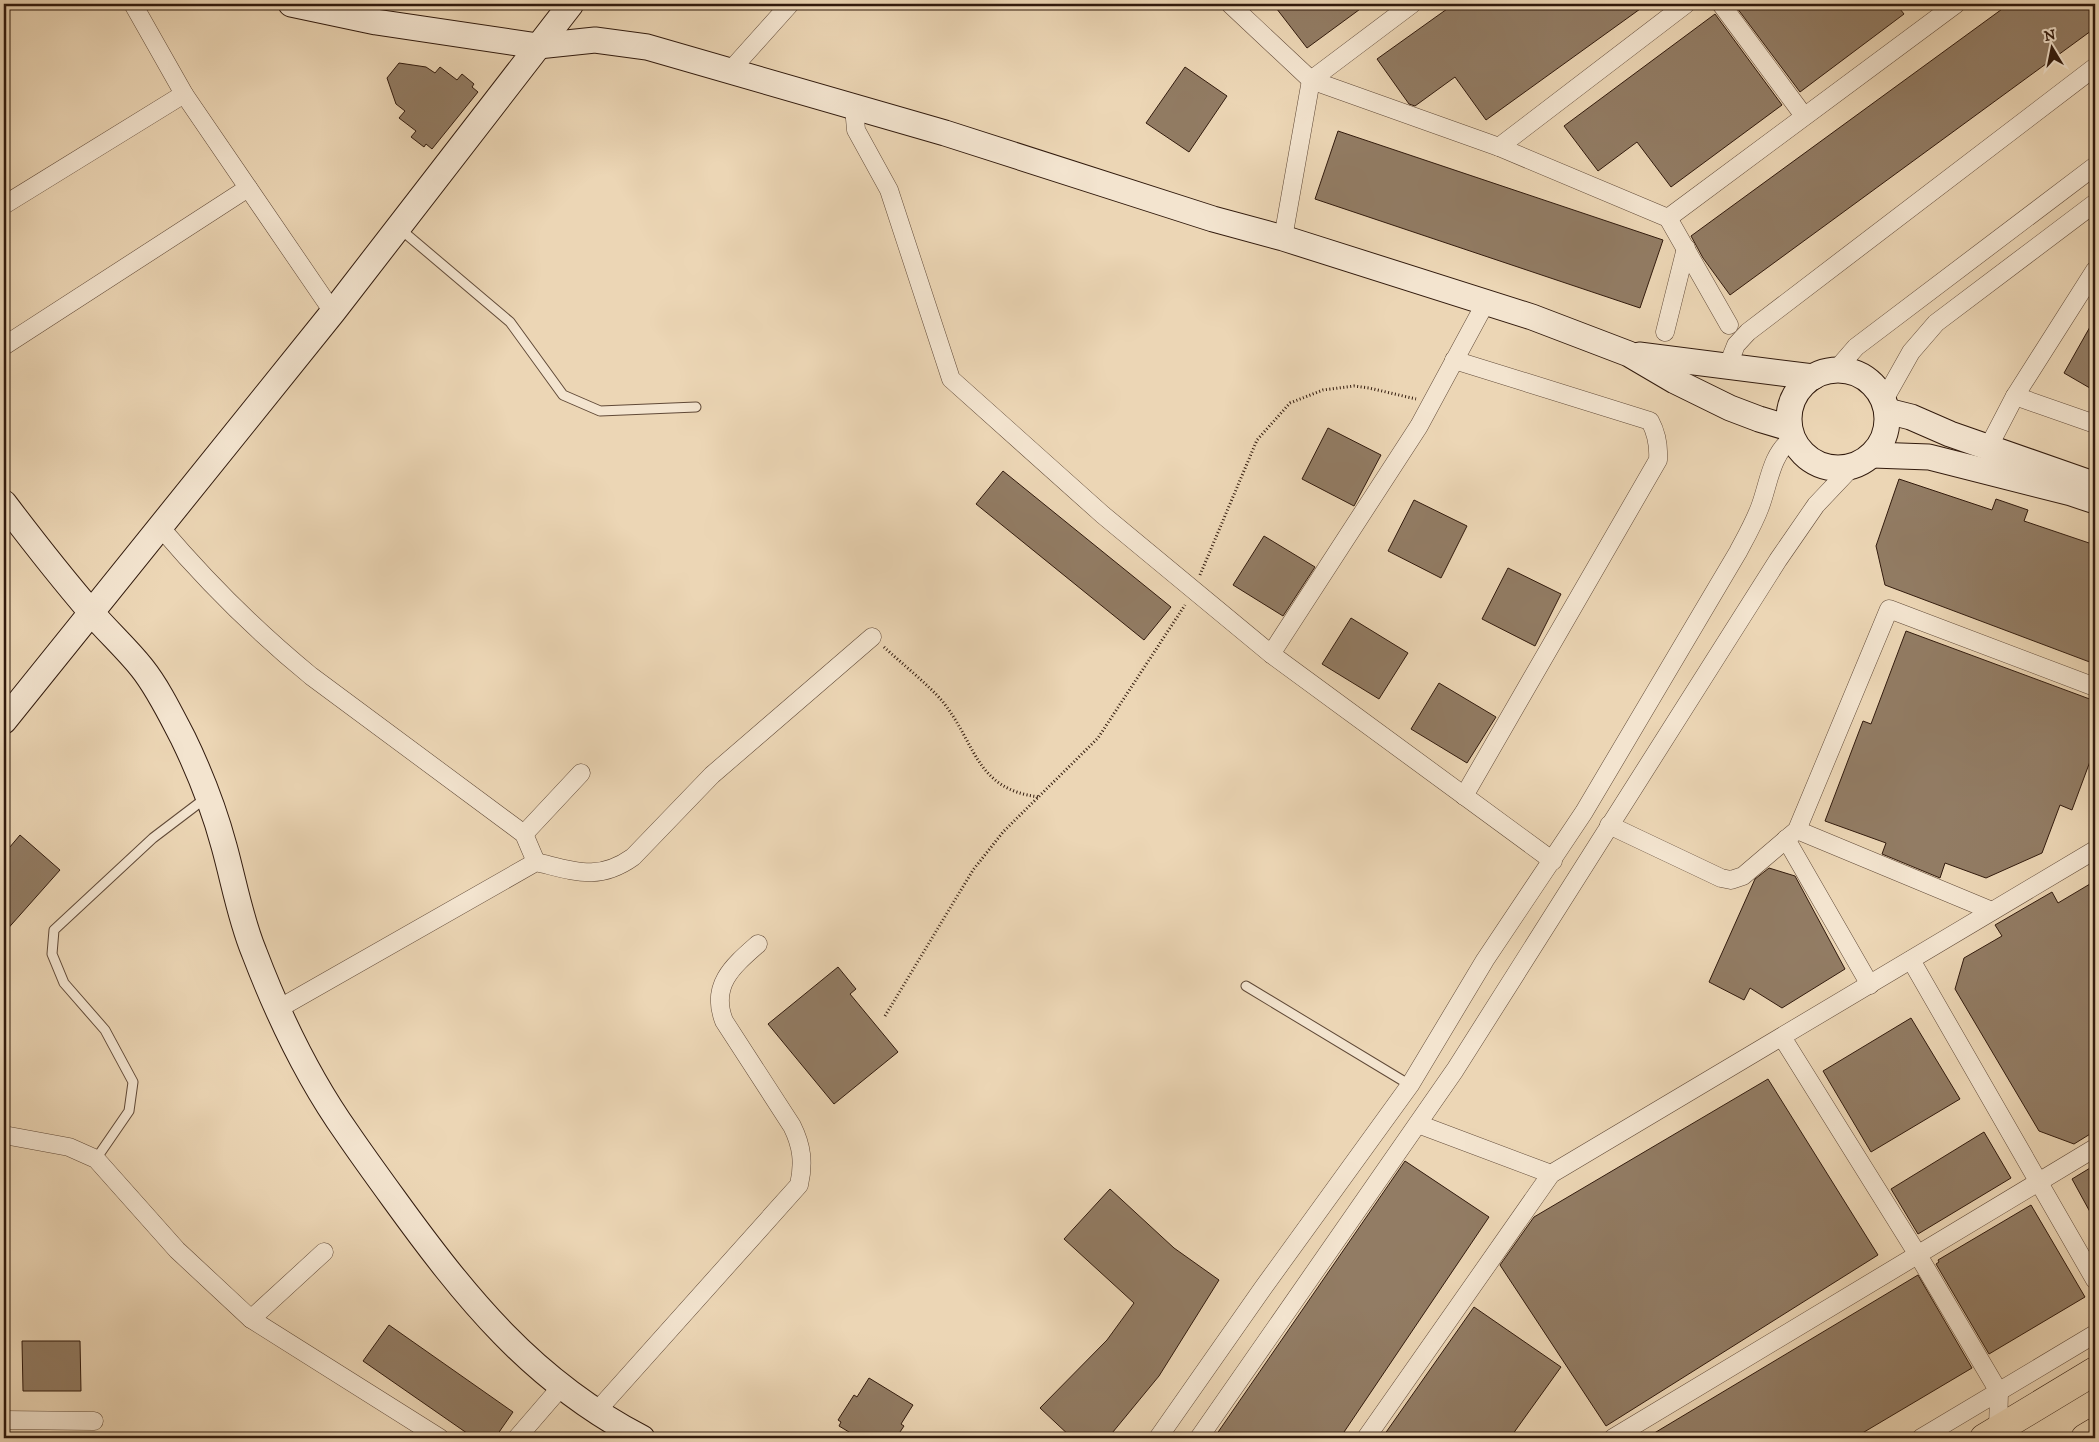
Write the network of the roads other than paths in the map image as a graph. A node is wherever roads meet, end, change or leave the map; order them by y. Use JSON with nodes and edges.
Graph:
{"nodes":[{"id":1,"x":133,"y":4,"type":"edge"},
{"id":2,"x":290,"y":4,"type":"edge"},
{"id":3,"x":571,"y":4,"type":"edge"},
{"id":4,"x":790,"y":4,"type":"edge"},
{"id":5,"x":1412,"y":4,"type":"edge"},
{"id":6,"x":1686,"y":4,"type":"edge"},
{"id":7,"x":1721,"y":4,"type":"edge"},
{"id":8,"x":1237,"y":6,"type":"edge"},
{"id":9,"x":1947,"y":6,"type":"edge"},
{"id":10,"x":538,"y":46,"type":"junction"},
{"id":11,"x":2095,"y":67,"type":"edge"},
{"id":12,"x":729,"y":72,"type":"junction"},
{"id":13,"x":1311,"y":80,"type":"junction"},
{"id":14,"x":184,"y":94,"type":"junction"},
{"id":15,"x":854,"y":107,"type":"junction"},
{"id":16,"x":1804,"y":116,"type":"junction"},
{"id":17,"x":1499,"y":147,"type":"junction"},
{"id":18,"x":2095,"y":166,"type":"edge"},
{"id":19,"x":248,"y":188,"type":"junction"},
{"id":20,"x":2095,"y":203,"type":"edge"},
{"id":21,"x":4,"y":205,"type":"edge"},
{"id":22,"x":1668,"y":218,"type":"junction"},
{"id":23,"x":399,"y":228,"type":"junction"},
{"id":24,"x":1284,"y":238,"type":"junction"},
{"id":25,"x":1686,"y":248,"type":"junction"},
{"id":26,"x":2095,"y":270,"type":"edge"},
{"id":27,"x":1486,"y":302,"type":"junction"},
{"id":28,"x":333,"y":312,"type":"junction"},
{"id":29,"x":1730,"y":325,"type":"dead end"},
{"id":30,"x":1665,"y":332,"type":"dead end"},
{"id":31,"x":4,"y":346,"type":"edge"},
{"id":32,"x":1629,"y":354,"type":"junction"},
{"id":33,"x":1454,"y":360,"type":"junction"},
{"id":34,"x":1728,"y":365,"type":"junction"},
{"id":35,"x":1825,"y":373,"type":"junction"},
{"id":36,"x":2016,"y":396,"type":"junction"},
{"id":37,"x":1886,"y":406,"type":"junction"},
{"id":38,"x":696,"y":407,"type":"dead end"},
{"id":39,"x":2095,"y":424,"type":"edge"},
{"id":40,"x":1791,"y":433,"type":"junction"},
{"id":41,"x":1989,"y":446,"type":"junction"},
{"id":42,"x":1862,"y":461,"type":"junction"},
{"id":43,"x":2095,"y":484,"type":"edge"},
{"id":44,"x":2095,"y":501,"type":"edge"},
{"id":45,"x":4,"y":503,"type":"edge"},
{"id":46,"x":161,"y":528,"type":"junction"},
{"id":47,"x":92,"y":614,"type":"junction"},
{"id":48,"x":872,"y":637,"type":"road end"},
{"id":49,"x":1271,"y":654,"type":"junction"},
{"id":50,"x":2095,"y":686,"type":"edge"},
{"id":51,"x":4,"y":721,"type":"edge"},
{"id":52,"x":581,"y":773,"type":"dead end"},
{"id":53,"x":209,"y":796,"type":"junction"},
{"id":54,"x":1464,"y":796,"type":"junction"},
{"id":55,"x":1609,"y":825,"type":"junction"},
{"id":56,"x":524,"y":834,"type":"junction"},
{"id":57,"x":1792,"y":834,"type":"junction"},
{"id":58,"x":2095,"y":850,"type":"edge"},
{"id":59,"x":1552,"y":861,"type":"junction"},
{"id":60,"x":536,"y":862,"type":"junction"},
{"id":61,"x":1992,"y":911,"type":"junction"},
{"id":62,"x":758,"y":944,"type":"dead end"},
{"id":63,"x":1910,"y":960,"type":"junction"},
{"id":64,"x":1870,"y":985,"type":"junction"},
{"id":65,"x":1246,"y":986,"type":"dead end"},
{"id":66,"x":278,"y":1009,"type":"junction"},
{"id":67,"x":1782,"y":1037,"type":"junction"},
{"id":68,"x":1410,"y":1085,"type":"junction"},
{"id":69,"x":1418,"y":1124,"type":"junction"},
{"id":70,"x":4,"y":1135,"type":"edge"},
{"id":71,"x":2095,"y":1148,"type":"edge"},
{"id":72,"x":96,"y":1159,"type":"junction"},
{"id":73,"x":1550,"y":1174,"type":"junction"},
{"id":74,"x":2040,"y":1181,"type":"junction"},
{"id":75,"x":324,"y":1252,"type":"dead end"},
{"id":76,"x":1918,"y":1255,"type":"junction"},
{"id":77,"x":2095,"y":1280,"type":"edge"},
{"id":78,"x":251,"y":1319,"type":"junction"},
{"id":79,"x":2095,"y":1334,"type":"edge"},
{"id":80,"x":2095,"y":1371,"type":"edge"},
{"id":81,"x":561,"y":1387,"type":"junction"},
{"id":82,"x":1999,"y":1392,"type":"junction"},
{"id":83,"x":596,"y":1412,"type":"junction"},
{"id":84,"x":4,"y":1420,"type":"edge"},
{"id":85,"x":94,"y":1421,"type":"dead end"},
{"id":86,"x":2095,"y":1432,"type":"edge"},
{"id":87,"x":1991,"y":1434,"type":"edge"},
{"id":88,"x":440,"y":1438,"type":"edge"},
{"id":89,"x":517,"y":1438,"type":"edge"},
{"id":90,"x":642,"y":1438,"type":"edge"},
{"id":91,"x":1158,"y":1438,"type":"edge"},
{"id":92,"x":1199,"y":1438,"type":"edge"},
{"id":93,"x":1366,"y":1438,"type":"edge"},
{"id":94,"x":1613,"y":1438,"type":"edge"},
{"id":95,"x":1921,"y":1438,"type":"edge"},
{"id":96,"x":2085,"y":1438,"type":"edge"}],
"edges":[{"from":1,"to":14,"type":"street"},
{"from":2,"to":10,"type":"street"},
{"from":3,"to":10,"type":"street"},
{"from":4,"to":12,"type":"street"},
{"from":5,"to":13,"type":"street"},
{"from":6,"to":17,"type":"street"},
{"from":7,"to":16,"type":"street"},
{"from":8,"to":13,"type":"street"},
{"from":9,"to":16,"type":"street"},
{"from":10,"to":12,"type":"street"},
{"from":10,"to":23,"type":"street"},
{"from":11,"to":34,"type":"street"},
{"from":12,"to":15,"type":"street"},
{"from":13,"to":17,"type":"street"},
{"from":13,"to":24,"type":"street"},
{"from":14,"to":19,"type":"street"},
{"from":14,"to":21,"type":"street"},
{"from":15,"to":24,"type":"street"},
{"from":15,"to":49,"type":"street"},
{"from":16,"to":22,"type":"street"},
{"from":17,"to":22,"type":"street"},
{"from":18,"to":35,"type":"street"},
{"from":19,"to":28,"type":"street"},
{"from":19,"to":31,"type":"street"},
{"from":20,"to":37,"type":"street"},
{"from":22,"to":25,"type":"street"},
{"from":23,"to":28,"type":"street"},
{"from":23,"to":38,"type":"lane"},
{"from":24,"to":27,"type":"street"},
{"from":25,"to":29,"type":"street"},
{"from":25,"to":30,"type":"street"},
{"from":26,"to":36,"type":"street"},
{"from":27,"to":32,"type":"street"},
{"from":27,"to":33,"type":"street"},
{"from":28,"to":46,"type":"street"},
{"from":32,"to":34,"type":"street"},
{"from":32,"to":40,"type":"street"},
{"from":33,"to":49,"type":"street"},
{"from":33,"to":54,"type":"street"},
{"from":34,"to":35,"type":"street"},
{"from":35,"to":37,"type":"street"},
{"from":35,"to":40,"type":"street"},
{"from":36,"to":39,"type":"street"},
{"from":36,"to":41,"type":"street"},
{"from":37,"to":41,"type":"street"},
{"from":37,"to":42,"type":"street"},
{"from":40,"to":42,"type":"street"},
{"from":40,"to":59,"type":"street"},
{"from":41,"to":43,"type":"street"},
{"from":42,"to":44,"type":"street"},
{"from":42,"to":55,"type":"street"},
{"from":45,"to":47,"type":"street"},
{"from":46,"to":47,"type":"street"},
{"from":46,"to":56,"type":"street"},
{"from":47,"to":51,"type":"street"},
{"from":47,"to":53,"type":"street"},
{"from":48,"to":60,"type":"street"},
{"from":49,"to":54,"type":"street"},
{"from":50,"to":57,"type":"street"},
{"from":52,"to":56,"type":"street"},
{"from":53,"to":66,"type":"street"},
{"from":53,"to":72,"type":"lane"},
{"from":54,"to":59,"type":"street"},
{"from":55,"to":57,"type":"street"},
{"from":55,"to":69,"type":"street"},
{"from":56,"to":60,"type":"street"},
{"from":57,"to":61,"type":"street"},
{"from":57,"to":64,"type":"street"},
{"from":58,"to":61,"type":"street"},
{"from":59,"to":68,"type":"street"},
{"from":60,"to":66,"type":"street"},
{"from":61,"to":63,"type":"street"},
{"from":62,"to":83,"type":"street"},
{"from":63,"to":64,"type":"street"},
{"from":63,"to":74,"type":"street"},
{"from":64,"to":67,"type":"street"},
{"from":65,"to":68,"type":"lane"},
{"from":66,"to":81,"type":"street"},
{"from":67,"to":73,"type":"street"},
{"from":67,"to":76,"type":"street"},
{"from":68,"to":91,"type":"street"},
{"from":69,"to":73,"type":"street"},
{"from":69,"to":92,"type":"street"},
{"from":70,"to":72,"type":"street"},
{"from":71,"to":74,"type":"street"},
{"from":72,"to":78,"type":"street"},
{"from":73,"to":93,"type":"street"},
{"from":74,"to":76,"type":"street"},
{"from":74,"to":77,"type":"street"},
{"from":75,"to":78,"type":"street"},
{"from":76,"to":82,"type":"street"},
{"from":76,"to":94,"type":"street"},
{"from":78,"to":88,"type":"street"},
{"from":79,"to":82,"type":"street"},
{"from":80,"to":87,"type":"highway"},
{"from":81,"to":83,"type":"street"},
{"from":81,"to":89,"type":"street"},
{"from":82,"to":87,"type":"street"},
{"from":82,"to":95,"type":"street"},
{"from":83,"to":90,"type":"street"},
{"from":84,"to":85,"type":"street"},
{"from":86,"to":96,"type":"highway"}]}
